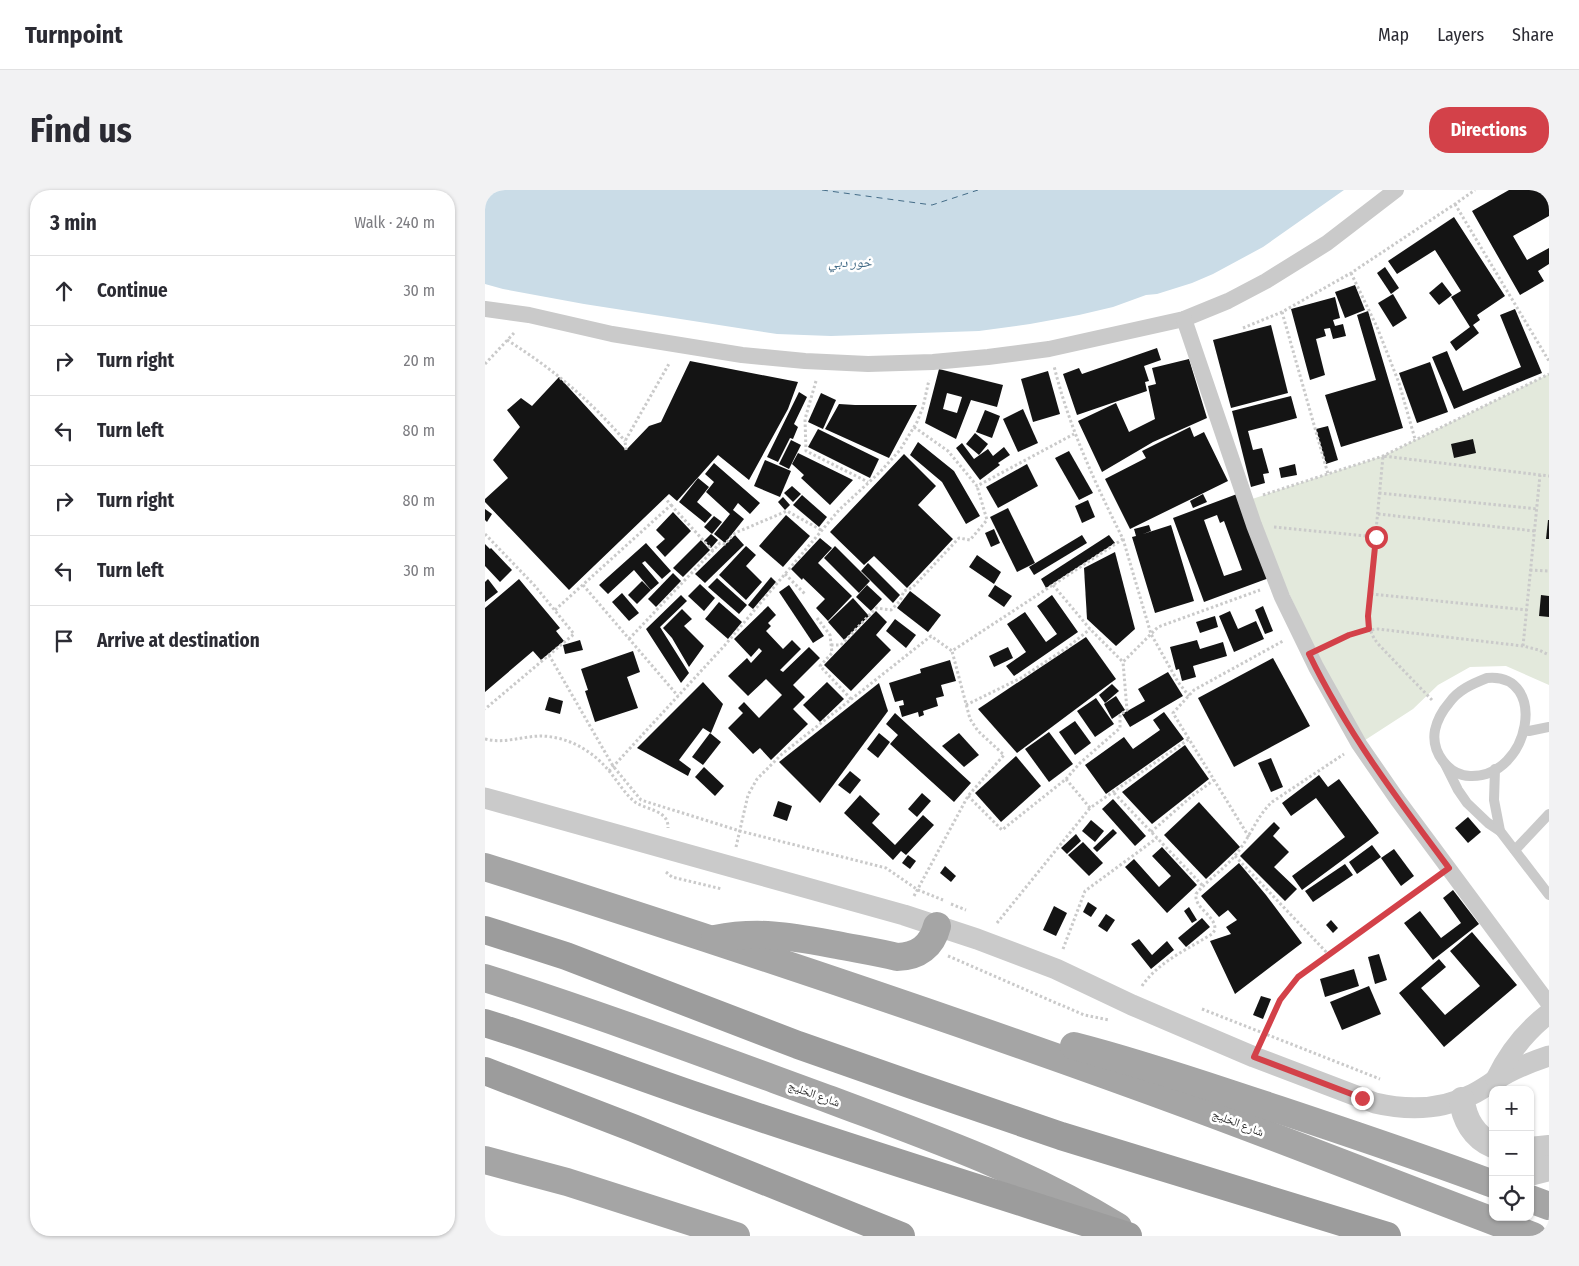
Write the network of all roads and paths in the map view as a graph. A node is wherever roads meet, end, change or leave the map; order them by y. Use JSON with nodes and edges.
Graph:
{"nodes":[{"id":1,"x":1396,"y":190,"type":"edge"},
{"id":2,"x":1475,"y":190,"type":"edge"},
{"id":3,"x":1455,"y":204,"type":"junction"},
{"id":4,"x":1351,"y":273,"type":"junction"},
{"id":5,"x":485,"y":310,"type":"edge"},
{"id":6,"x":1282,"y":312,"type":"junction"},
{"id":7,"x":529,"y":316,"type":"junction"},
{"id":8,"x":1184,"y":319,"type":"junction"},
{"id":9,"x":1243,"y":328,"type":"dead end"},
{"id":10,"x":507,"y":340,"type":"junction"},
{"id":11,"x":680,"y":344,"type":"junction"},
{"id":12,"x":1049,"y":349,"type":"junction"},
{"id":13,"x":1549,"y":361,"type":"edge"},
{"id":14,"x":822,"y":362,"type":"junction"},
{"id":15,"x":933,"y":362,"type":"junction"},
{"id":16,"x":485,"y":364,"type":"edge"},
{"id":17,"x":1548,"y":376,"type":"edge"},
{"id":18,"x":914,"y":427,"type":"junction"},
{"id":19,"x":1074,"y":434,"type":"junction"},
{"id":20,"x":1415,"y":439,"type":"junction"},
{"id":21,"x":625,"y":441,"type":"junction"},
{"id":22,"x":626,"y":450,"type":"dead end"},
{"id":23,"x":1383,"y":456,"type":"junction"},
{"id":24,"x":1328,"y":474,"type":"junction"},
{"id":25,"x":1540,"y":475,"type":"junction"},
{"id":26,"x":1549,"y":476,"type":"edge"},
{"id":27,"x":869,"y":482,"type":"junction"},
{"id":28,"x":977,"y":486,"type":"junction"},
{"id":29,"x":1379,"y":493,"type":"junction"},
{"id":30,"x":665,"y":498,"type":"dead end"},
{"id":31,"x":1246,"y":501,"type":"junction"},
{"id":32,"x":671,"y":505,"type":"junction"},
{"id":33,"x":1537,"y":509,"type":"junction"},
{"id":34,"x":1378,"y":514,"type":"junction"},
{"id":35,"x":1254,"y":525,"type":"junction"},
{"id":36,"x":821,"y":530,"type":"junction"},
{"id":37,"x":1535,"y":531,"type":"junction"},
{"id":38,"x":485,"y":534,"type":"edge"},
{"id":39,"x":1376,"y":537,"type":"junction"},
{"id":40,"x":1123,"y":539,"type":"junction"},
{"id":41,"x":713,"y":551,"type":"junction"},
{"id":42,"x":1530,"y":570,"type":"junction"},
{"id":43,"x":1549,"y":572,"type":"edge"},
{"id":44,"x":785,"y":574,"type":"junction"},
{"id":45,"x":1277,"y":583,"type":"junction"},
{"id":46,"x":583,"y":585,"type":"junction"},
{"id":47,"x":1053,"y":585,"type":"junction"},
{"id":48,"x":1371,"y":594,"type":"junction"},
{"id":49,"x":806,"y":595,"type":"dead end"},
{"id":50,"x":555,"y":610,"type":"junction"},
{"id":51,"x":1527,"y":610,"type":"junction"},
{"id":52,"x":817,"y":618,"type":"dead end"},
{"id":53,"x":1091,"y":629,"type":"junction"},
{"id":54,"x":1369,"y":629,"type":"junction"},
{"id":55,"x":1299,"y":633,"type":"junction"},
{"id":56,"x":1151,"y":634,"type":"junction"},
{"id":57,"x":629,"y":639,"type":"junction"},
{"id":58,"x":831,"y":645,"type":"junction"},
{"id":59,"x":1523,"y":646,"type":"junction"},
{"id":60,"x":952,"y":651,"type":"junction"},
{"id":61,"x":1309,"y":654,"type":"junction"},
{"id":62,"x":1549,"y":655,"type":"edge"},
{"id":63,"x":549,"y":656,"type":"junction"},
{"id":64,"x":1123,"y":662,"type":"junction"},
{"id":65,"x":678,"y":696,"type":"junction"},
{"id":66,"x":1189,"y":696,"type":"junction"},
{"id":67,"x":851,"y":699,"type":"junction"},
{"id":68,"x":966,"y":705,"type":"junction"},
{"id":69,"x":485,"y":709,"type":"edge"},
{"id":70,"x":1443,"y":711,"type":"junction"},
{"id":71,"x":1549,"y":727,"type":"edge"},
{"id":72,"x":1529,"y":732,"type":"junction"},
{"id":73,"x":1189,"y":739,"type":"junction"},
{"id":74,"x":1359,"y":744,"type":"junction"},
{"id":75,"x":1445,"y":764,"type":"junction"},
{"id":76,"x":613,"y":766,"type":"junction"},
{"id":77,"x":1495,"y":769,"type":"junction"},
{"id":78,"x":609,"y":771,"type":"dead end"},
{"id":79,"x":1066,"y":779,"type":"junction"},
{"id":80,"x":1214,"y":780,"type":"junction"},
{"id":81,"x":1114,"y":793,"type":"junction"},
{"id":82,"x":968,"y":796,"type":"junction"},
{"id":83,"x":485,"y":798,"type":"edge"},
{"id":84,"x":1090,"y":808,"type":"junction"},
{"id":85,"x":1549,"y":814,"type":"edge"},
{"id":86,"x":740,"y":831,"type":"junction"},
{"id":87,"x":1500,"y":831,"type":"junction"},
{"id":88,"x":1151,"y":832,"type":"junction"},
{"id":89,"x":1249,"y":837,"type":"junction"},
{"id":90,"x":1157,"y":838,"type":"junction"},
{"id":91,"x":1515,"y":850,"type":"junction"},
{"id":92,"x":1235,"y":856,"type":"junction"},
{"id":93,"x":485,"y":867,"type":"edge"},
{"id":94,"x":731,"y":867,"type":"junction"},
{"id":95,"x":1449,"y":868,"type":"junction"},
{"id":96,"x":1204,"y":886,"type":"junction"},
{"id":97,"x":918,"y":890,"type":"junction"},
{"id":98,"x":1549,"y":895,"type":"edge"},
{"id":99,"x":971,"y":912,"type":"dead end"},
{"id":100,"x":904,"y":916,"type":"junction"},
{"id":101,"x":988,"y":920,"type":"dead end"},
{"id":102,"x":997,"y":924,"type":"junction"},
{"id":103,"x":937,"y":926,"type":"junction"},
{"id":104,"x":1005,"y":927,"type":"dead end"},
{"id":105,"x":485,"y":930,"type":"edge"},
{"id":106,"x":710,"y":940,"type":"junction"},
{"id":107,"x":1054,"y":948,"type":"dead end"},
{"id":108,"x":1329,"y":955,"type":"junction"},
{"id":109,"x":485,"y":978,"type":"edge"},
{"id":110,"x":1142,"y":985,"type":"junction"},
{"id":111,"x":1151,"y":989,"type":"dead end"},
{"id":112,"x":1132,"y":1005,"type":"junction"},
{"id":113,"x":1194,"y":1006,"type":"dead end"},
{"id":114,"x":1549,"y":1013,"type":"edge"},
{"id":115,"x":941,"y":1018,"type":"junction"},
{"id":116,"x":485,"y":1023,"type":"edge"},
{"id":117,"x":1264,"y":1033,"type":"junction"},
{"id":118,"x":1549,"y":1056,"type":"edge"},
{"id":119,"x":1254,"y":1057,"type":"junction"},
{"id":120,"x":485,"y":1072,"type":"edge"},
{"id":121,"x":1496,"y":1079,"type":"junction"},
{"id":122,"x":1381,"y":1080,"type":"dead end"},
{"id":123,"x":1462,"y":1100,"type":"junction"},
{"id":124,"x":1489,"y":1143,"type":"edge"},
{"id":125,"x":1549,"y":1148,"type":"edge"},
{"id":126,"x":1534,"y":1150,"type":"edge"},
{"id":127,"x":485,"y":1160,"type":"edge"},
{"id":128,"x":1549,"y":1168,"type":"edge"},
{"id":129,"x":1534,"y":1172,"type":"edge"},
{"id":130,"x":1489,"y":1181,"type":"edge"},
{"id":131,"x":1534,"y":1200,"type":"edge"},
{"id":132,"x":1549,"y":1206,"type":"edge"},
{"id":133,"x":736,"y":1236,"type":"edge"},
{"id":134,"x":901,"y":1236,"type":"edge"},
{"id":135,"x":1128,"y":1236,"type":"edge"},
{"id":136,"x":1132,"y":1236,"type":"edge"},
{"id":137,"x":1387,"y":1236,"type":"edge"},
{"id":138,"x":1533,"y":1236,"type":"edge"}],
"edges":[{"from":1,"to":8,"type":"street"},
{"from":2,"to":3,"type":"path"},
{"from":3,"to":4,"type":"path"},
{"from":3,"to":13,"type":"path"},
{"from":4,"to":6,"type":"path"},
{"from":4,"to":20,"type":"path"},
{"from":5,"to":7,"type":"street"},
{"from":6,"to":9,"type":"path"},
{"from":6,"to":24,"type":"path"},
{"from":7,"to":10,"type":"path"},
{"from":7,"to":11,"type":"street"},
{"from":8,"to":12,"type":"street"},
{"from":8,"to":31,"type":"street"},
{"from":10,"to":16,"type":"path"},
{"from":10,"to":21,"type":"path"},
{"from":11,"to":14,"type":"street"},
{"from":11,"to":21,"type":"path"},
{"from":12,"to":15,"type":"street"},
{"from":12,"to":19,"type":"path"},
{"from":14,"to":15,"type":"street"},
{"from":14,"to":27,"type":"path"},
{"from":15,"to":18,"type":"path"},
{"from":17,"to":20,"type":"path"},
{"from":18,"to":27,"type":"path"},
{"from":18,"to":28,"type":"path"},
{"from":19,"to":28,"type":"path"},
{"from":19,"to":40,"type":"path"},
{"from":20,"to":23,"type":"path"},
{"from":21,"to":22,"type":"path"},
{"from":23,"to":24,"type":"path"},
{"from":23,"to":25,"type":"path"},
{"from":23,"to":29,"type":"path"},
{"from":24,"to":31,"type":"path"},
{"from":25,"to":26,"type":"path"},
{"from":25,"to":33,"type":"path"},
{"from":27,"to":36,"type":"path"},
{"from":28,"to":58,"type":"path"},
{"from":29,"to":33,"type":"path"},
{"from":29,"to":34,"type":"path"},
{"from":30,"to":32,"type":"path"},
{"from":31,"to":35,"type":"street"},
{"from":32,"to":41,"type":"path"},
{"from":32,"to":46,"type":"path"},
{"from":33,"to":37,"type":"path"},
{"from":34,"to":37,"type":"path"},
{"from":34,"to":39,"type":"path"},
{"from":35,"to":39,"type":"path"},
{"from":35,"to":45,"type":"street"},
{"from":36,"to":41,"type":"path"},
{"from":36,"to":44,"type":"path"},
{"from":37,"to":42,"type":"path"},
{"from":38,"to":50,"type":"path"},
{"from":39,"to":48,"type":"path"},
{"from":40,"to":47,"type":"path"},
{"from":40,"to":56,"type":"path"},
{"from":41,"to":57,"type":"path"},
{"from":42,"to":43,"type":"path"},
{"from":42,"to":51,"type":"path"},
{"from":44,"to":49,"type":"path"},
{"from":44,"to":65,"type":"path"},
{"from":45,"to":55,"type":"street"},
{"from":45,"to":56,"type":"path"},
{"from":46,"to":50,"type":"path"},
{"from":46,"to":57,"type":"path"},
{"from":47,"to":53,"type":"path"},
{"from":47,"to":60,"type":"path"},
{"from":48,"to":51,"type":"path"},
{"from":48,"to":54,"type":"path"},
{"from":50,"to":63,"type":"path"},
{"from":51,"to":59,"type":"path"},
{"from":52,"to":58,"type":"path"},
{"from":53,"to":64,"type":"path"},
{"from":53,"to":68,"type":"path"},
{"from":54,"to":59,"type":"path"},
{"from":54,"to":61,"type":"path"},
{"from":54,"to":70,"type":"path"},
{"from":55,"to":61,"type":"street"},
{"from":55,"to":66,"type":"path"},
{"from":56,"to":64,"type":"path"},
{"from":56,"to":66,"type":"path"},
{"from":57,"to":65,"type":"path"},
{"from":58,"to":67,"type":"path"},
{"from":59,"to":62,"type":"path"},
{"from":60,"to":67,"type":"path"},
{"from":60,"to":68,"type":"path"},
{"from":61,"to":74,"type":"street"},
{"from":63,"to":69,"type":"path"},
{"from":63,"to":76,"type":"path"},
{"from":64,"to":79,"type":"path"},
{"from":65,"to":76,"type":"path"},
{"from":66,"to":73,"type":"path"},
{"from":67,"to":86,"type":"path"},
{"from":68,"to":82,"type":"path"},
{"from":70,"to":72,"type":"lane"},
{"from":70,"to":75,"type":"lane"},
{"from":71,"to":72,"type":"lane"},
{"from":72,"to":77,"type":"lane"},
{"from":73,"to":80,"type":"path"},
{"from":73,"to":81,"type":"path"},
{"from":74,"to":89,"type":"path"},
{"from":74,"to":95,"type":"street"},
{"from":75,"to":77,"type":"lane"},
{"from":75,"to":87,"type":"lane"},
{"from":76,"to":78,"type":"path"},
{"from":76,"to":86,"type":"path"},
{"from":77,"to":87,"type":"lane"},
{"from":79,"to":82,"type":"path"},
{"from":79,"to":84,"type":"path"},
{"from":80,"to":88,"type":"path"},
{"from":80,"to":89,"type":"path"},
{"from":81,"to":84,"type":"path"},
{"from":81,"to":88,"type":"path"},
{"from":82,"to":97,"type":"path"},
{"from":83,"to":94,"type":"street"},
{"from":84,"to":102,"type":"path"},
{"from":85,"to":91,"type":"lane"},
{"from":86,"to":94,"type":"path"},
{"from":86,"to":97,"type":"path"},
{"from":87,"to":91,"type":"lane"},
{"from":88,"to":90,"type":"path"},
{"from":89,"to":92,"type":"path"},
{"from":90,"to":96,"type":"path"},
{"from":90,"to":107,"type":"path"},
{"from":91,"to":98,"type":"lane"},
{"from":92,"to":96,"type":"path"},
{"from":92,"to":108,"type":"path"},
{"from":93,"to":106,"type":"main road","name":"شارع الخليج"},
{"from":94,"to":100,"type":"street"},
{"from":95,"to":108,"type":"path"},
{"from":95,"to":114,"type":"street"},
{"from":96,"to":110,"type":"path"},
{"from":97,"to":99,"type":"path"},
{"from":97,"to":100,"type":"path"},
{"from":100,"to":103,"type":"street"},
{"from":101,"to":102,"type":"path"},
{"from":102,"to":104,"type":"path"},
{"from":103,"to":106,"type":"main road"},
{"from":103,"to":112,"type":"street"},
{"from":105,"to":137,"type":"highway"},
{"from":106,"to":115,"type":"main road","name":"شارع الخليج"},
{"from":108,"to":117,"type":"path"},
{"from":109,"to":136,"type":"main road","name":"شارع الخليج"},
{"from":110,"to":111,"type":"path"},
{"from":110,"to":112,"type":"path"},
{"from":112,"to":119,"type":"street"},
{"from":113,"to":117,"type":"path"},
{"from":114,"to":121,"type":"street"},
{"from":115,"to":130,"type":"main road","name":"شارع الخليج"},
{"from":115,"to":138,"type":"main road","name":"شارع الخليج"},
{"from":116,"to":135,"type":"highway"},
{"from":117,"to":119,"type":"path"},
{"from":117,"to":122,"type":"path"},
{"from":118,"to":121,"type":"street"},
{"from":119,"to":123,"type":"street"},
{"from":120,"to":134,"type":"highway"},
{"from":121,"to":123,"type":"street"},
{"from":123,"to":124,"type":"street"},
{"from":125,"to":126,"type":"street"},
{"from":127,"to":133,"type":"main road"},
{"from":128,"to":129,"type":"street"},
{"from":131,"to":132,"type":"main road"}]}
